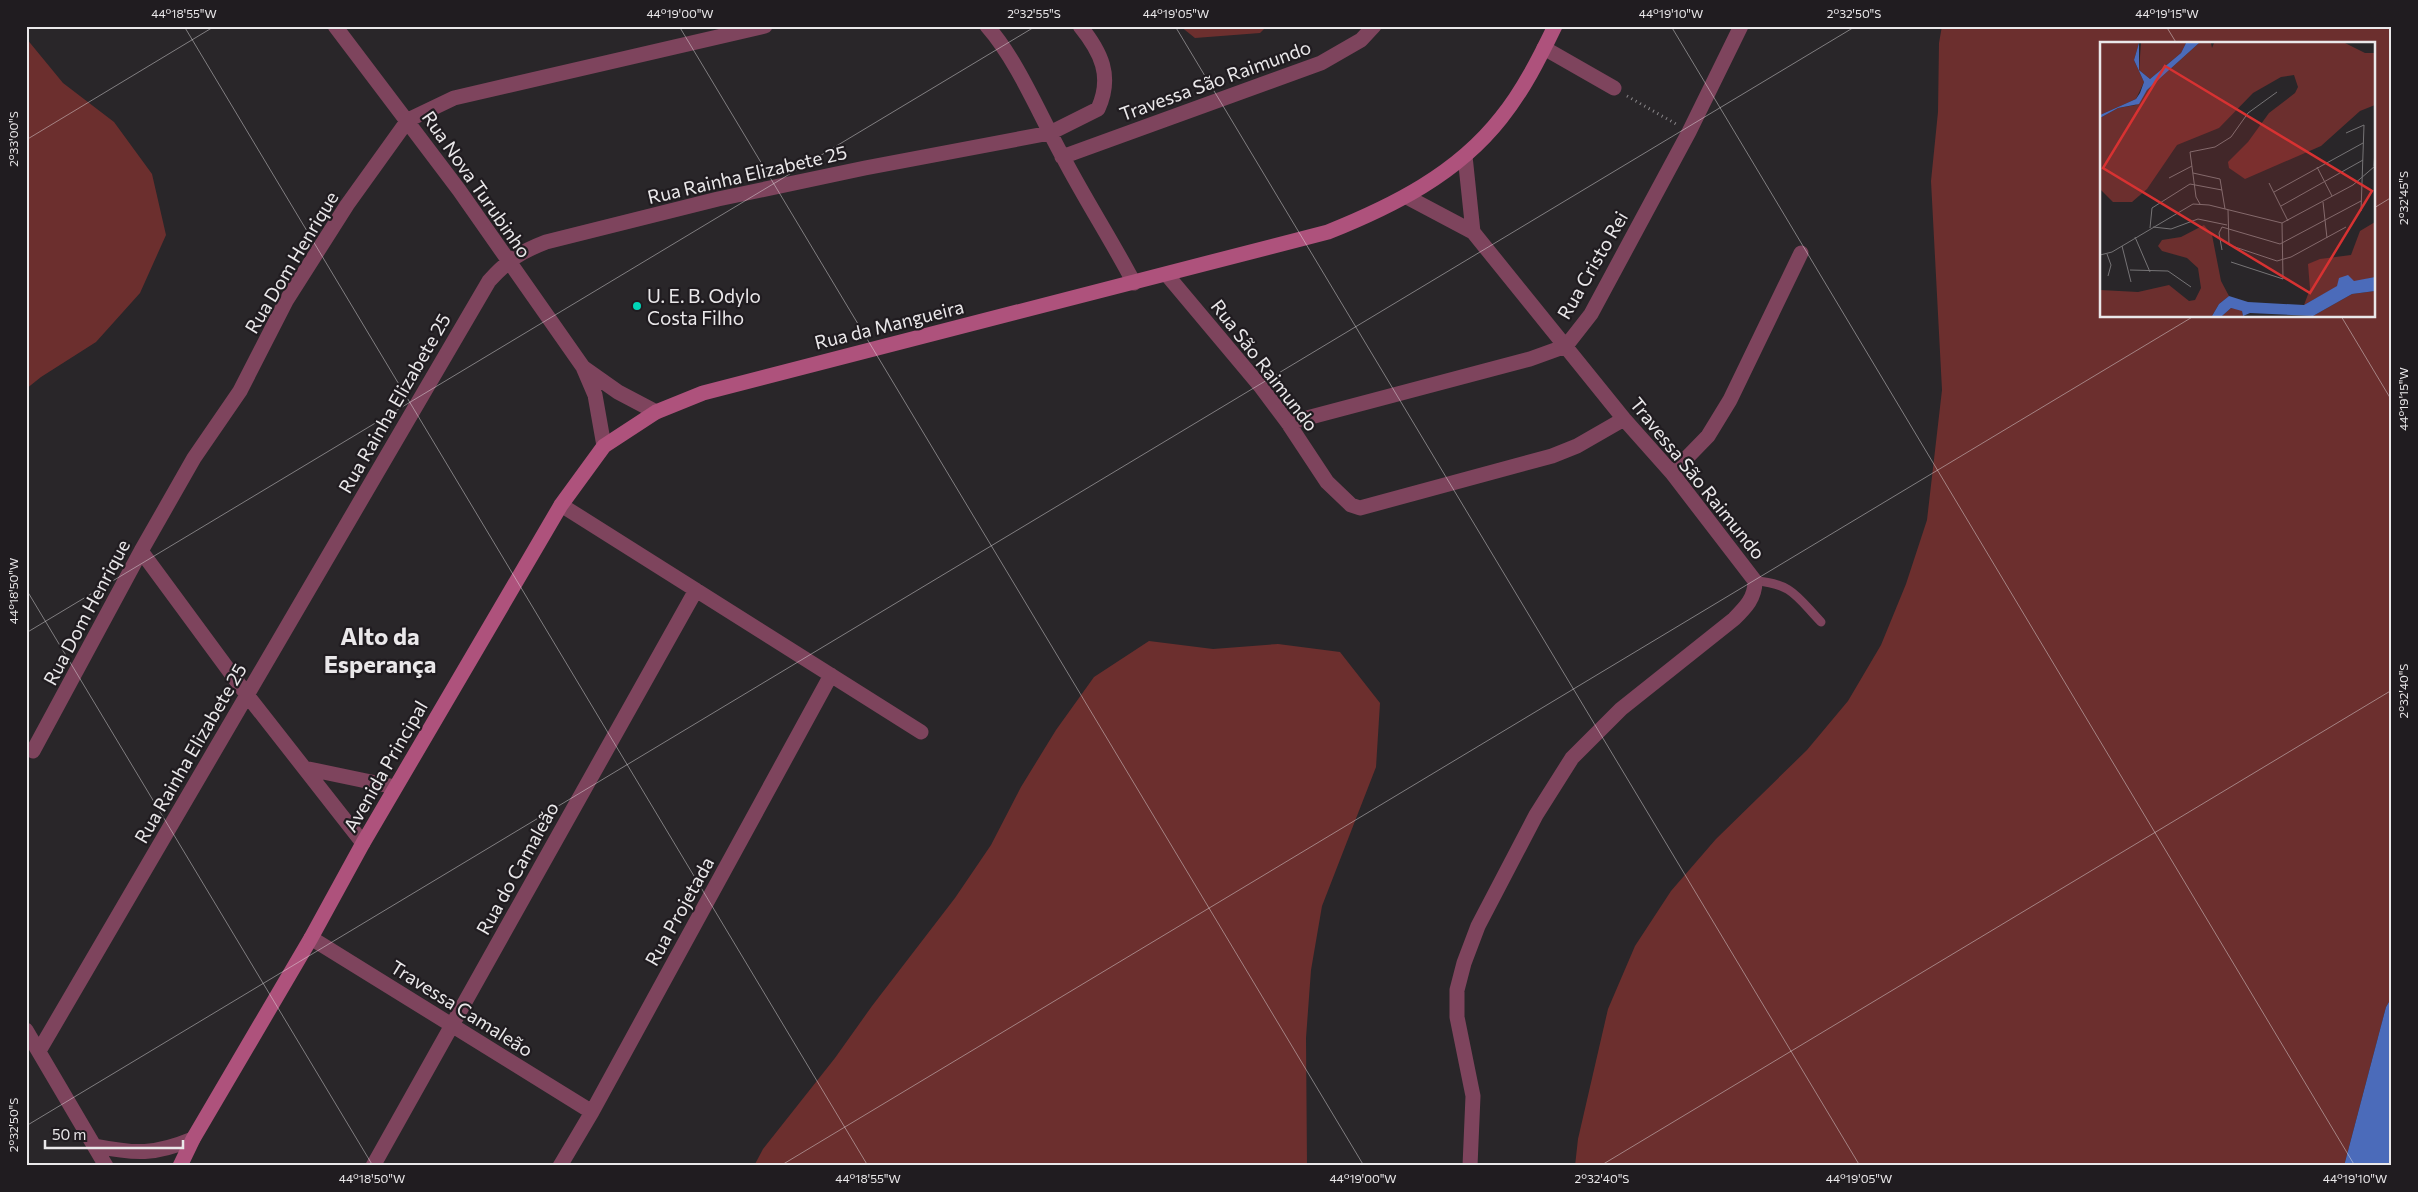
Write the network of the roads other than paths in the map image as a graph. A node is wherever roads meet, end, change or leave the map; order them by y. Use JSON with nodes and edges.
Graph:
{"nodes":[{"id":1,"x":336,"y":26,"type":"edge"},
{"id":2,"x":765,"y":26,"type":"edge"},
{"id":3,"x":987,"y":26,"type":"edge"},
{"id":4,"x":1080,"y":26,"type":"edge"},
{"id":5,"x":1374,"y":26,"type":"edge"},
{"id":6,"x":1555,"y":26,"type":"edge"},
{"id":7,"x":1741,"y":26,"type":"edge"},
{"id":8,"x":1544,"y":48,"type":"junction"},
{"id":9,"x":1614,"y":88,"type":"road end"},
{"id":10,"x":408,"y":120,"type":"junction"},
{"id":11,"x":1050,"y":133,"type":"junction"},
{"id":12,"x":1465,"y":156,"type":"junction"},
{"id":13,"x":1062,"y":157,"type":"junction"},
{"id":14,"x":1407,"y":197,"type":"junction"},
{"id":15,"x":1473,"y":232,"type":"junction"},
{"id":16,"x":1801,"y":253,"type":"dead end"},
{"id":17,"x":507,"y":261,"type":"junction"},
{"id":18,"x":1167,"y":275,"type":"junction"},
{"id":19,"x":1134,"y":282,"type":"junction"},
{"id":20,"x":1566,"y":346,"type":"junction"},
{"id":21,"x":583,"y":367,"type":"junction"},
{"id":22,"x":656,"y":412,"type":"junction"},
{"id":23,"x":1624,"y":419,"type":"junction"},
{"id":24,"x":1288,"y":423,"type":"junction"},
{"id":25,"x":604,"y":446,"type":"junction"},
{"id":26,"x":1672,"y":473,"type":"junction"},
{"id":27,"x":561,"y":505,"type":"junction"},
{"id":28,"x":140,"y":551,"type":"junction"},
{"id":29,"x":1755,"y":580,"type":"junction"},
{"id":30,"x":696,"y":590,"type":"junction"},
{"id":31,"x":1821,"y":622,"type":"dead end"},
{"id":32,"x":831,"y":675,"type":"junction"},
{"id":33,"x":247,"y":695,"type":"junction"},
{"id":34,"x":921,"y":732,"type":"dead end"},
{"id":35,"x":33,"y":751,"type":"dead end"},
{"id":36,"x":304,"y":768,"type":"junction"},
{"id":37,"x":395,"y":787,"type":"junction"},
{"id":38,"x":363,"y":843,"type":"junction"},
{"id":39,"x":311,"y":938,"type":"junction"},
{"id":40,"x":452,"y":1025,"type":"junction"},
{"id":41,"x":26,"y":1030,"type":"edge"},
{"id":42,"x":39,"y":1052,"type":"junction"},
{"id":43,"x":592,"y":1112,"type":"junction"},
{"id":44,"x":193,"y":1139,"type":"junction"},
{"id":45,"x":95,"y":1146,"type":"junction"},
{"id":46,"x":106,"y":1166,"type":"edge"},
{"id":47,"x":180,"y":1166,"type":"edge"},
{"id":48,"x":374,"y":1166,"type":"edge"},
{"id":49,"x":560,"y":1166,"type":"edge"},
{"id":50,"x":1470,"y":1166,"type":"edge"}],
"edges":[{"from":1,"to":10,"type":"street","name":"Rua Nova Turubinho"},
{"from":2,"to":10,"type":"street","name":"Rua Dom Henrique"},
{"from":3,"to":11,"type":"street"},
{"from":4,"to":11,"type":"street","name":"Travessa São Raimundo"},
{"from":5,"to":13,"type":"street","name":"Travessa São Raimundo"},
{"from":6,"to":8,"type":"street","name":"Rua da Mangueira"},
{"from":7,"to":20,"type":"street","name":"Rua Cristo Rei"},
{"from":8,"to":9,"type":"street"},
{"from":8,"to":12,"type":"street","name":"Rua da Mangueira"},
{"from":10,"to":17,"type":"street","name":"Rua Nova Turubinho"},
{"from":10,"to":28,"type":"street","name":"Rua Dom Henrique"},
{"from":11,"to":13,"type":"street"},
{"from":11,"to":17,"type":"street","name":"Rua Rainha Elizabete 25"},
{"from":12,"to":14,"type":"street","name":"Rua da Mangueira"},
{"from":12,"to":15,"type":"street"},
{"from":13,"to":19,"type":"street"},
{"from":14,"to":15,"type":"street","name":"Travessa São Raimundo"},
{"from":14,"to":18,"type":"street","name":"Rua da Mangueira"},
{"from":15,"to":20,"type":"street","name":"Travessa São Raimundo"},
{"from":16,"to":26,"type":"street"},
{"from":17,"to":21,"type":"street","name":"Rua Nova Turubinho"},
{"from":17,"to":33,"type":"street","name":"Rua Rainha Elizabete 25"},
{"from":18,"to":19,"type":"street","name":"Rua da Mangueira"},
{"from":18,"to":24,"type":"street","name":"Rua São Raimundo"},
{"from":19,"to":22,"type":"street","name":"Rua da Mangueira"},
{"from":20,"to":23,"type":"street","name":"Travessa São Raimundo"},
{"from":20,"to":24,"type":"street","name":"Rua Cristo Rei"},
{"from":21,"to":22,"type":"street","name":"Rua Nova Turubinho"},
{"from":21,"to":25,"type":"street","name":"Rua Nova Turubinho"},
{"from":22,"to":25,"type":"street","name":"Avenida Principal"},
{"from":23,"to":24,"type":"street","name":"Rua São Raimundo"},
{"from":23,"to":26,"type":"street","name":"Travessa São Raimundo"},
{"from":25,"to":27,"type":"street","name":"Avenida Principal"},
{"from":26,"to":29,"type":"street","name":"Travessa São Raimundo"},
{"from":27,"to":30,"type":"street"},
{"from":27,"to":37,"type":"street","name":"Avenida Principal"},
{"from":28,"to":33,"type":"street"},
{"from":28,"to":35,"type":"street","name":"Rua Dom Henrique"},
{"from":29,"to":31,"type":"lane"},
{"from":29,"to":50,"type":"street","name":"Travessa São Raimundo"},
{"from":30,"to":32,"type":"street"},
{"from":30,"to":40,"type":"street","name":"Rua do Camaleão"},
{"from":32,"to":34,"type":"street"},
{"from":32,"to":43,"type":"street","name":"Rua Projetada"},
{"from":33,"to":36,"type":"street"},
{"from":33,"to":42,"type":"street","name":"Rua Rainha Elizabete 25"},
{"from":36,"to":37,"type":"street"},
{"from":36,"to":38,"type":"street"},
{"from":37,"to":38,"type":"street","name":"Avenida Principal"},
{"from":38,"to":39,"type":"street","name":"Avenida Principal"},
{"from":39,"to":40,"type":"street","name":"Travessa Camaleão"},
{"from":39,"to":44,"type":"street","name":"Avenida Principal"},
{"from":40,"to":43,"type":"street","name":"Travessa Camaleão"},
{"from":40,"to":48,"type":"street","name":"Rua do Camaleão"},
{"from":41,"to":42,"type":"street"},
{"from":42,"to":45,"type":"street"},
{"from":43,"to":49,"type":"street","name":"Rua Projetada"},
{"from":44,"to":45,"type":"street"},
{"from":44,"to":47,"type":"street","name":"Avenida Principal"},
{"from":45,"to":46,"type":"street"}]}
